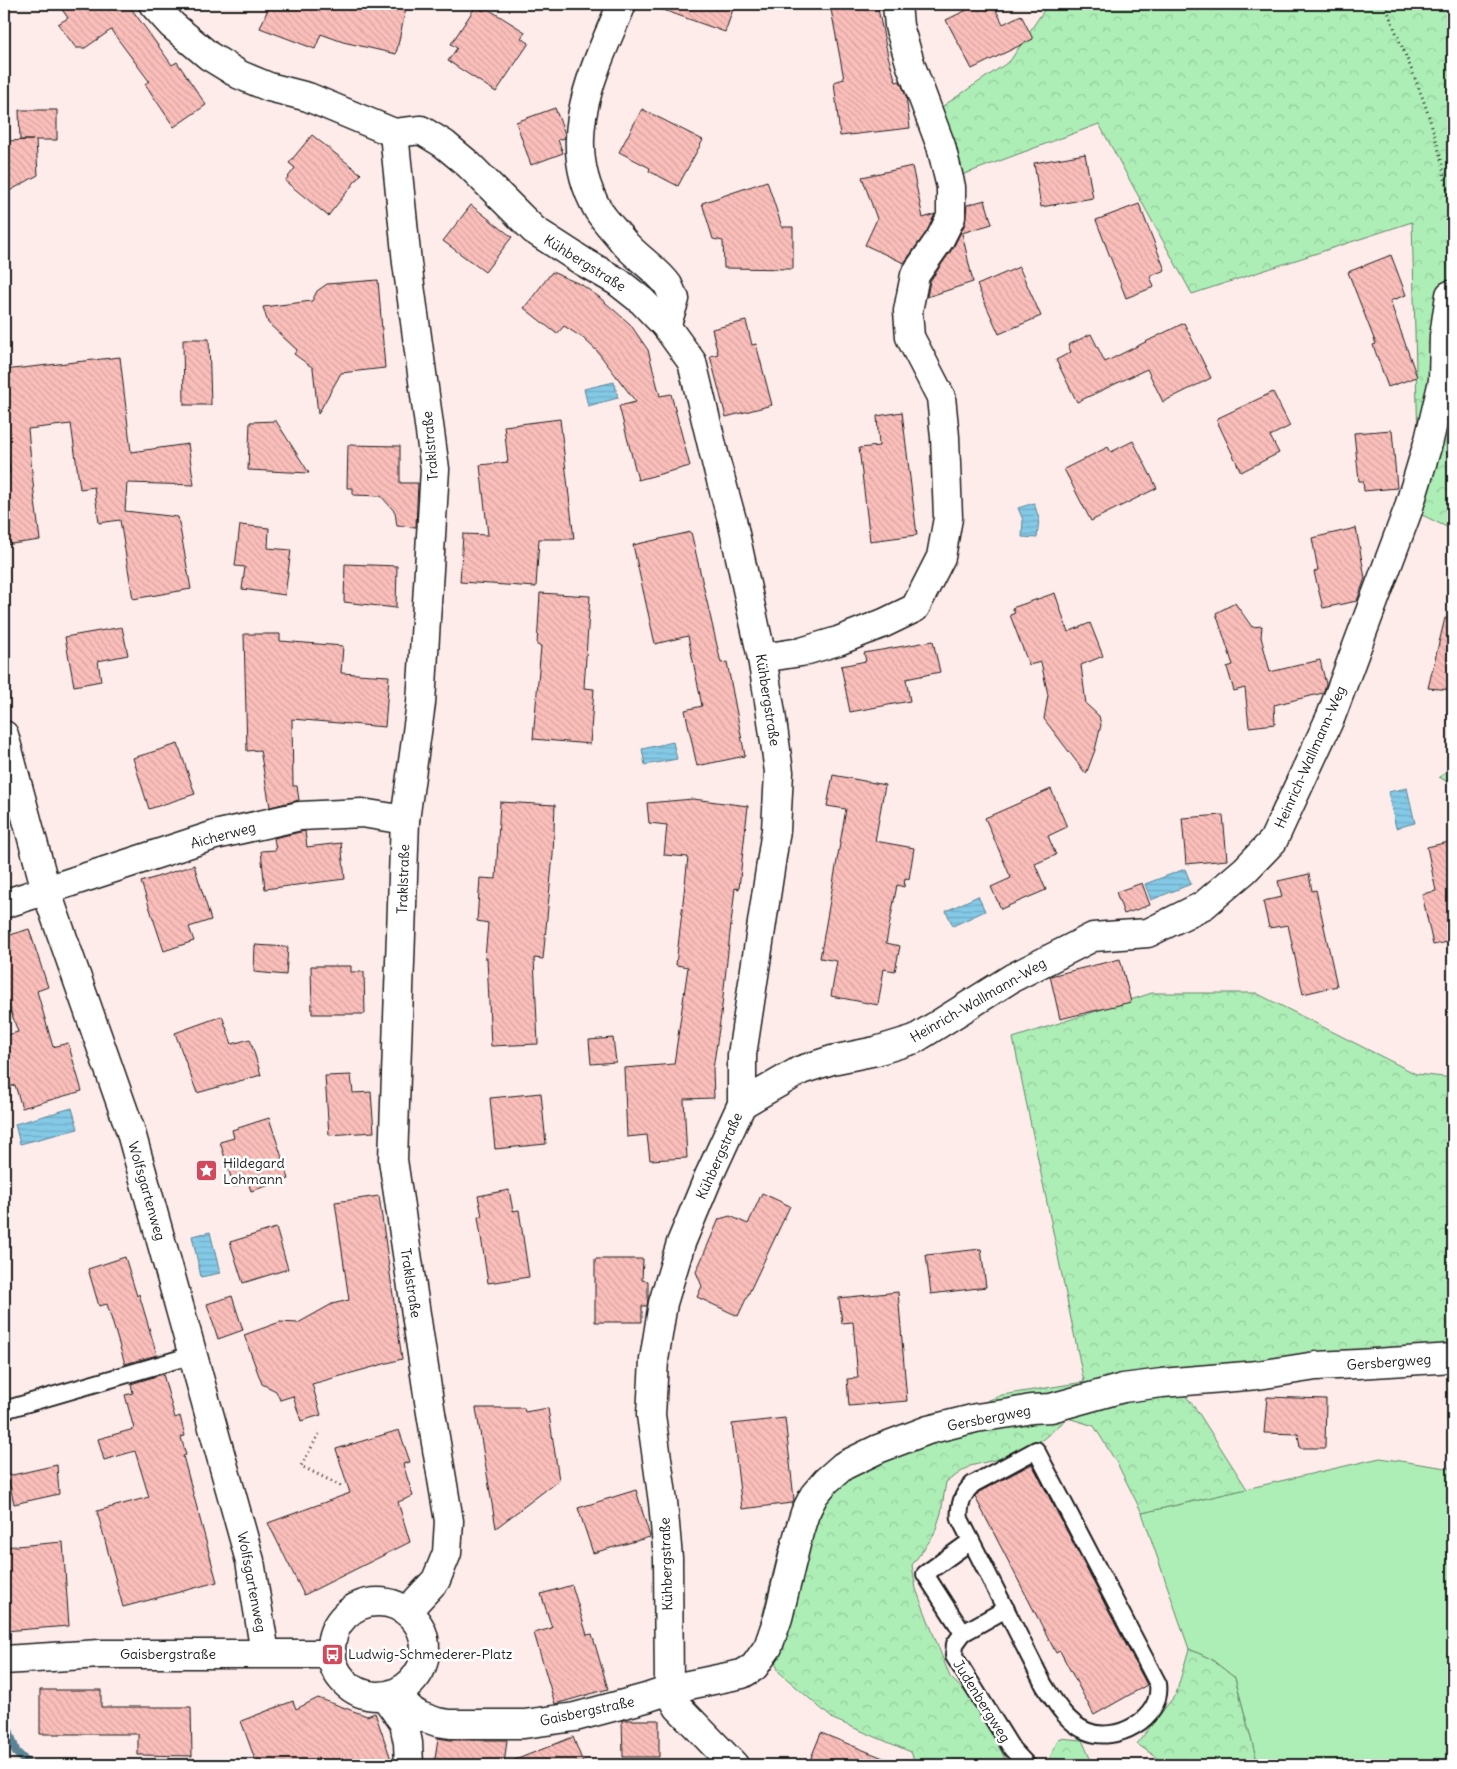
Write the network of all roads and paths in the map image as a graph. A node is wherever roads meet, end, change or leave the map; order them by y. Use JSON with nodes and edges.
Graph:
{"nodes":[{"id":1,"x":153,"y":4,"type":"edge"},
{"id":2,"x":622,"y":4,"type":"edge"},
{"id":3,"x":897,"y":4,"type":"edge"},
{"id":4,"x":1385,"y":4,"type":"edge"},
{"id":5,"x":394,"y":133,"type":"junction"},
{"id":6,"x":1450,"y":295,"type":"joint"},
{"id":7,"x":666,"y":326,"type":"junction"},
{"id":8,"x":762,"y":658,"type":"junction"},
{"id":9,"x":4,"y":736,"type":"edge"},
{"id":10,"x":405,"y":820,"type":"junction"},
{"id":11,"x":46,"y":890,"type":"junction"},
{"id":12,"x":4,"y":904,"type":"edge"},
{"id":13,"x":742,"y":1104,"type":"junction"},
{"id":14,"x":193,"y":1355,"type":"junction"},
{"id":15,"x":1453,"y":1358,"type":"edge"},
{"id":16,"x":4,"y":1410,"type":"edge"},
{"id":17,"x":319,"y":1434,"type":"dead end"},
{"id":18,"x":343,"y":1487,"type":"dead end"},
{"id":19,"x":971,"y":1541,"type":"junction"},
{"id":20,"x":1006,"y":1609,"type":"junction"},
{"id":21,"x":407,"y":1611,"type":"junction"},
{"id":22,"x":962,"y":1633,"type":"junction"},
{"id":23,"x":265,"y":1653,"type":"junction"},
{"id":24,"x":332,"y":1654,"type":"junction"},
{"id":25,"x":4,"y":1660,"type":"edge"},
{"id":26,"x":669,"y":1691,"type":"junction"},
{"id":27,"x":391,"y":1693,"type":"junction"},
{"id":28,"x":409,"y":1765,"type":"edge"},
{"id":29,"x":734,"y":1765,"type":"edge"},
{"id":30,"x":1027,"y":1765,"type":"edge"}],
"edges":[{"from":1,"to":5,"type":"street","name":"Kühbergstraße"},
{"from":2,"to":7,"type":"street"},
{"from":3,"to":8,"type":"street"},
{"from":4,"to":6,"type":"path"},
{"from":5,"to":7,"type":"street","name":"Kühbergstraße"},
{"from":5,"to":10,"type":"street","name":"Traklstraße"},
{"from":6,"to":13,"type":"street","name":"Heinrich-Wallmann-Weg"},
{"from":7,"to":8,"type":"street","name":"Kühbergstraße"},
{"from":8,"to":13,"type":"street","name":"Kühbergstraße"},
{"from":9,"to":11,"type":"street","name":"Wolfsgartenweg"},
{"from":10,"to":11,"type":"street","name":"Aicherweg"},
{"from":10,"to":21,"type":"street","name":"Traklstraße"},
{"from":11,"to":12,"type":"street","name":"Aicherweg"},
{"from":11,"to":14,"type":"street","name":"Wolfsgartenweg"},
{"from":13,"to":26,"type":"street","name":"Kühbergstraße"},
{"from":14,"to":16,"type":"lane"},
{"from":14,"to":23,"type":"street","name":"Wolfsgartenweg"},
{"from":15,"to":26,"type":"street","name":"Gersbergweg"},
{"from":17,"to":18,"type":"path"},
{"from":19,"to":20,"type":"lane"},
{"from":19,"to":20,"type":"lane"},
{"from":19,"to":22,"type":"lane"},
{"from":20,"to":22,"type":"lane"},
{"from":21,"to":24,"type":"street"},
{"from":21,"to":27,"type":"street"},
{"from":22,"to":30,"type":"lane","name":"Judenbergweg"},
{"from":23,"to":24,"type":"street","name":"Gaisbergstraße"},
{"from":23,"to":25,"type":"street","name":"Gaisbergstraße"},
{"from":24,"to":27,"type":"street"},
{"from":26,"to":27,"type":"street","name":"Gaisbergstraße"},
{"from":26,"to":29,"type":"street"},
{"from":27,"to":28,"type":"street"}]}
